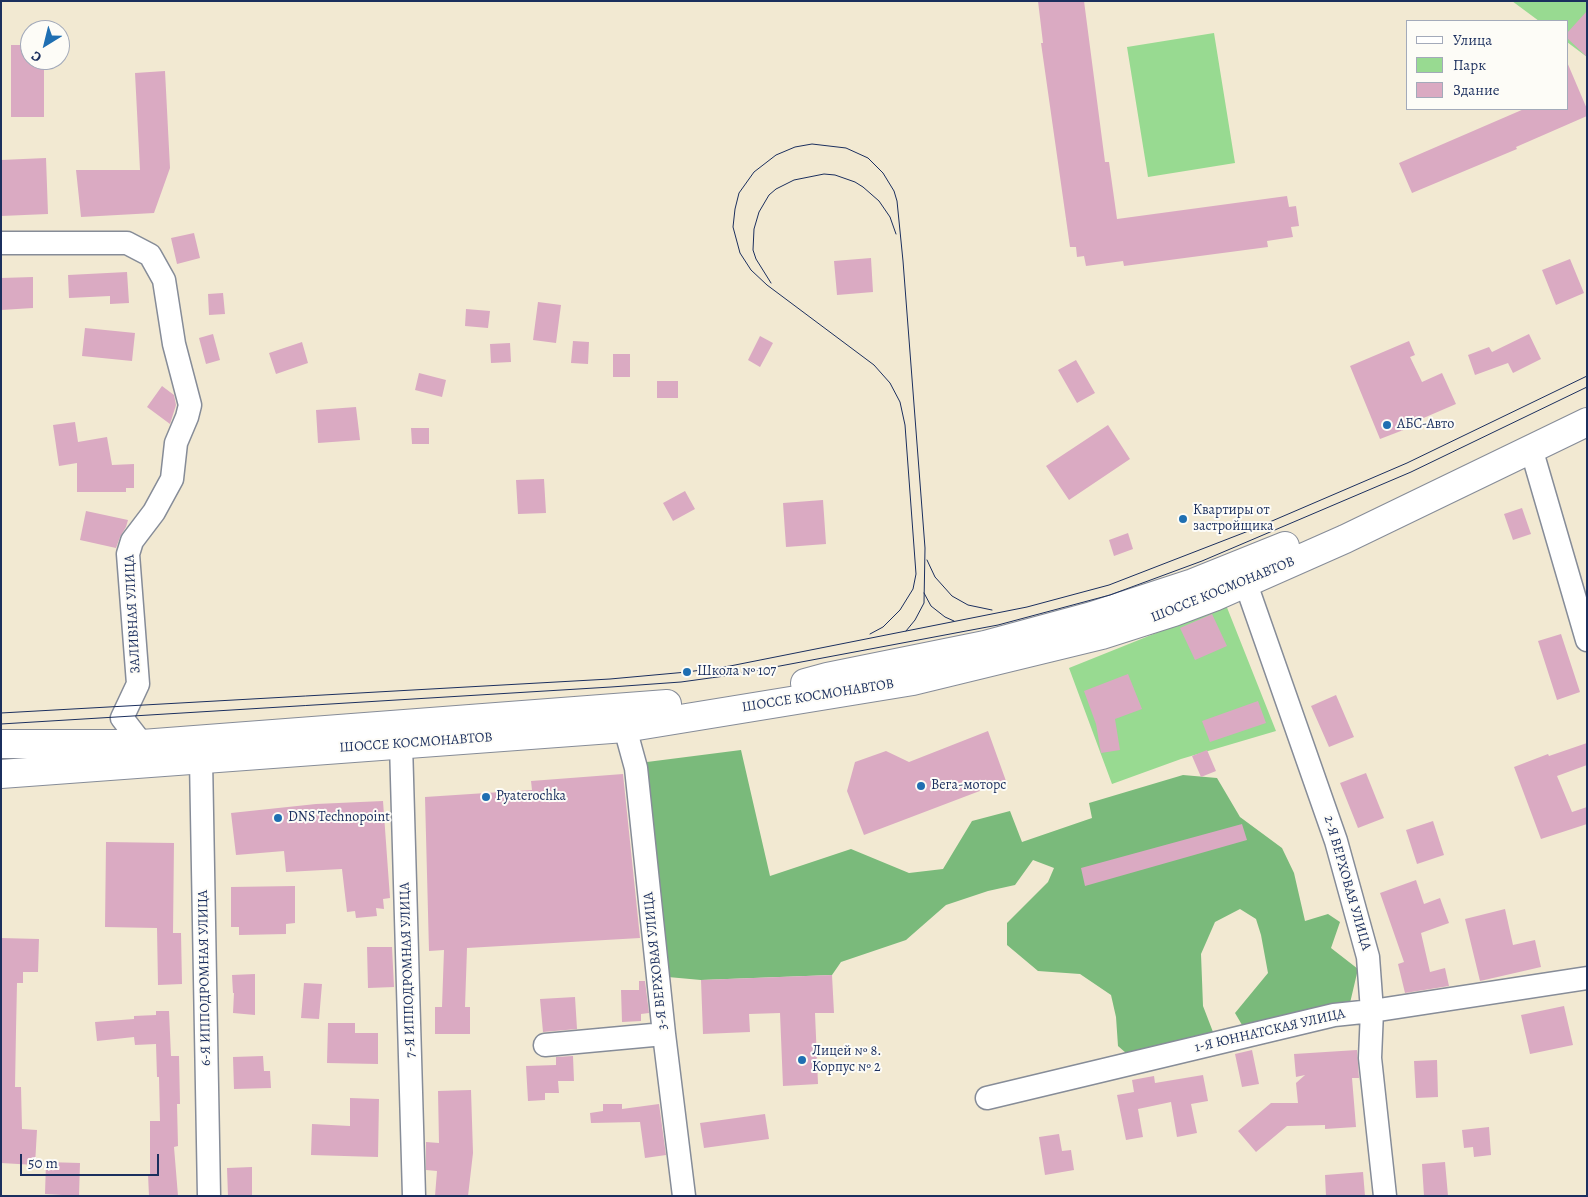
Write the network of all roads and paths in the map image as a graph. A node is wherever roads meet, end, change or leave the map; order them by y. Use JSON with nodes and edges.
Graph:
{"nodes":[{"id":1,"x":1,"y":243,"type":"edge"},
{"id":2,"x":1587,"y":404,"type":"edge"},
{"id":3,"x":1587,"y":422,"type":"edge"},
{"id":4,"x":1531,"y":448,"type":"junction"},
{"id":5,"x":1246,"y":584,"type":"junction"},
{"id":6,"x":1587,"y":640,"type":"edge"},
{"id":7,"x":625,"y":728,"type":"junction"},
{"id":8,"x":1,"y":744,"type":"edge"},
{"id":9,"x":142,"y":744,"type":"junction"},
{"id":10,"x":402,"y":744,"type":"junction"},
{"id":11,"x":201,"y":759,"type":"junction"},
{"id":12,"x":1,"y":774,"type":"edge"},
{"id":13,"x":1587,"y":978,"type":"edge"},
{"id":14,"x":1372,"y":1011,"type":"junction"},
{"id":15,"x":664,"y":1034,"type":"junction"},
{"id":16,"x":545,"y":1045,"type":"dead end"},
{"id":17,"x":986,"y":1098,"type":"dead end"},
{"id":18,"x":208,"y":1196,"type":"edge"},
{"id":19,"x":414,"y":1196,"type":"edge"},
{"id":20,"x":684,"y":1196,"type":"edge"},
{"id":21,"x":1385,"y":1196,"type":"edge"}],
"edges":[{"from":1,"to":9,"type":"street","name":"ЗАЛИВНАЯ УЛИЦА"},
{"from":2,"to":9,"type":"main road","name":"ШОССЕ КОСМОНАВТОВ"},
{"from":3,"to":4,"type":"main road","name":"ШОССЕ КОСМОНАВТОВ"},
{"from":4,"to":5,"type":"main road","name":"ШОССЕ КОСМОНАВТОВ"},
{"from":4,"to":6,"type":"street"},
{"from":5,"to":7,"type":"main road","name":"ШОССЕ КОСМОНАВТОВ"},
{"from":5,"to":14,"type":"street","name":"2-Я ВЕРХОВАЯ УЛИЦА"},
{"from":7,"to":10,"type":"main road","name":"ШОССЕ КОСМОНАВТОВ"},
{"from":7,"to":15,"type":"street","name":"3-Я ВЕРХОВАЯ УЛИЦА"},
{"from":8,"to":9,"type":"main road","name":"ШОССЕ КОСМОНАВТОВ"},
{"from":10,"to":11,"type":"main road","name":"ШОССЕ КОСМОНАВТОВ"},
{"from":10,"to":19,"type":"street","name":"7-Я ИППОДРОМНАЯ УЛИЦА"},
{"from":11,"to":12,"type":"main road","name":"ШОССЕ КОСМОНАВТОВ"},
{"from":11,"to":18,"type":"street","name":"6-Я ИППОДРОМНАЯ УЛИЦА"},
{"from":13,"to":14,"type":"street","name":"1-Я ЮННАТСКАЯ УЛИЦА"},
{"from":14,"to":17,"type":"street","name":"1-Я ЮННАТСКАЯ УЛИЦА"},
{"from":14,"to":21,"type":"street","name":"2-Я ВЕРХОВАЯ УЛИЦА"},
{"from":15,"to":16,"type":"street"},
{"from":15,"to":20,"type":"street","name":"3-Я ВЕРХОВАЯ УЛИЦА"}]}
